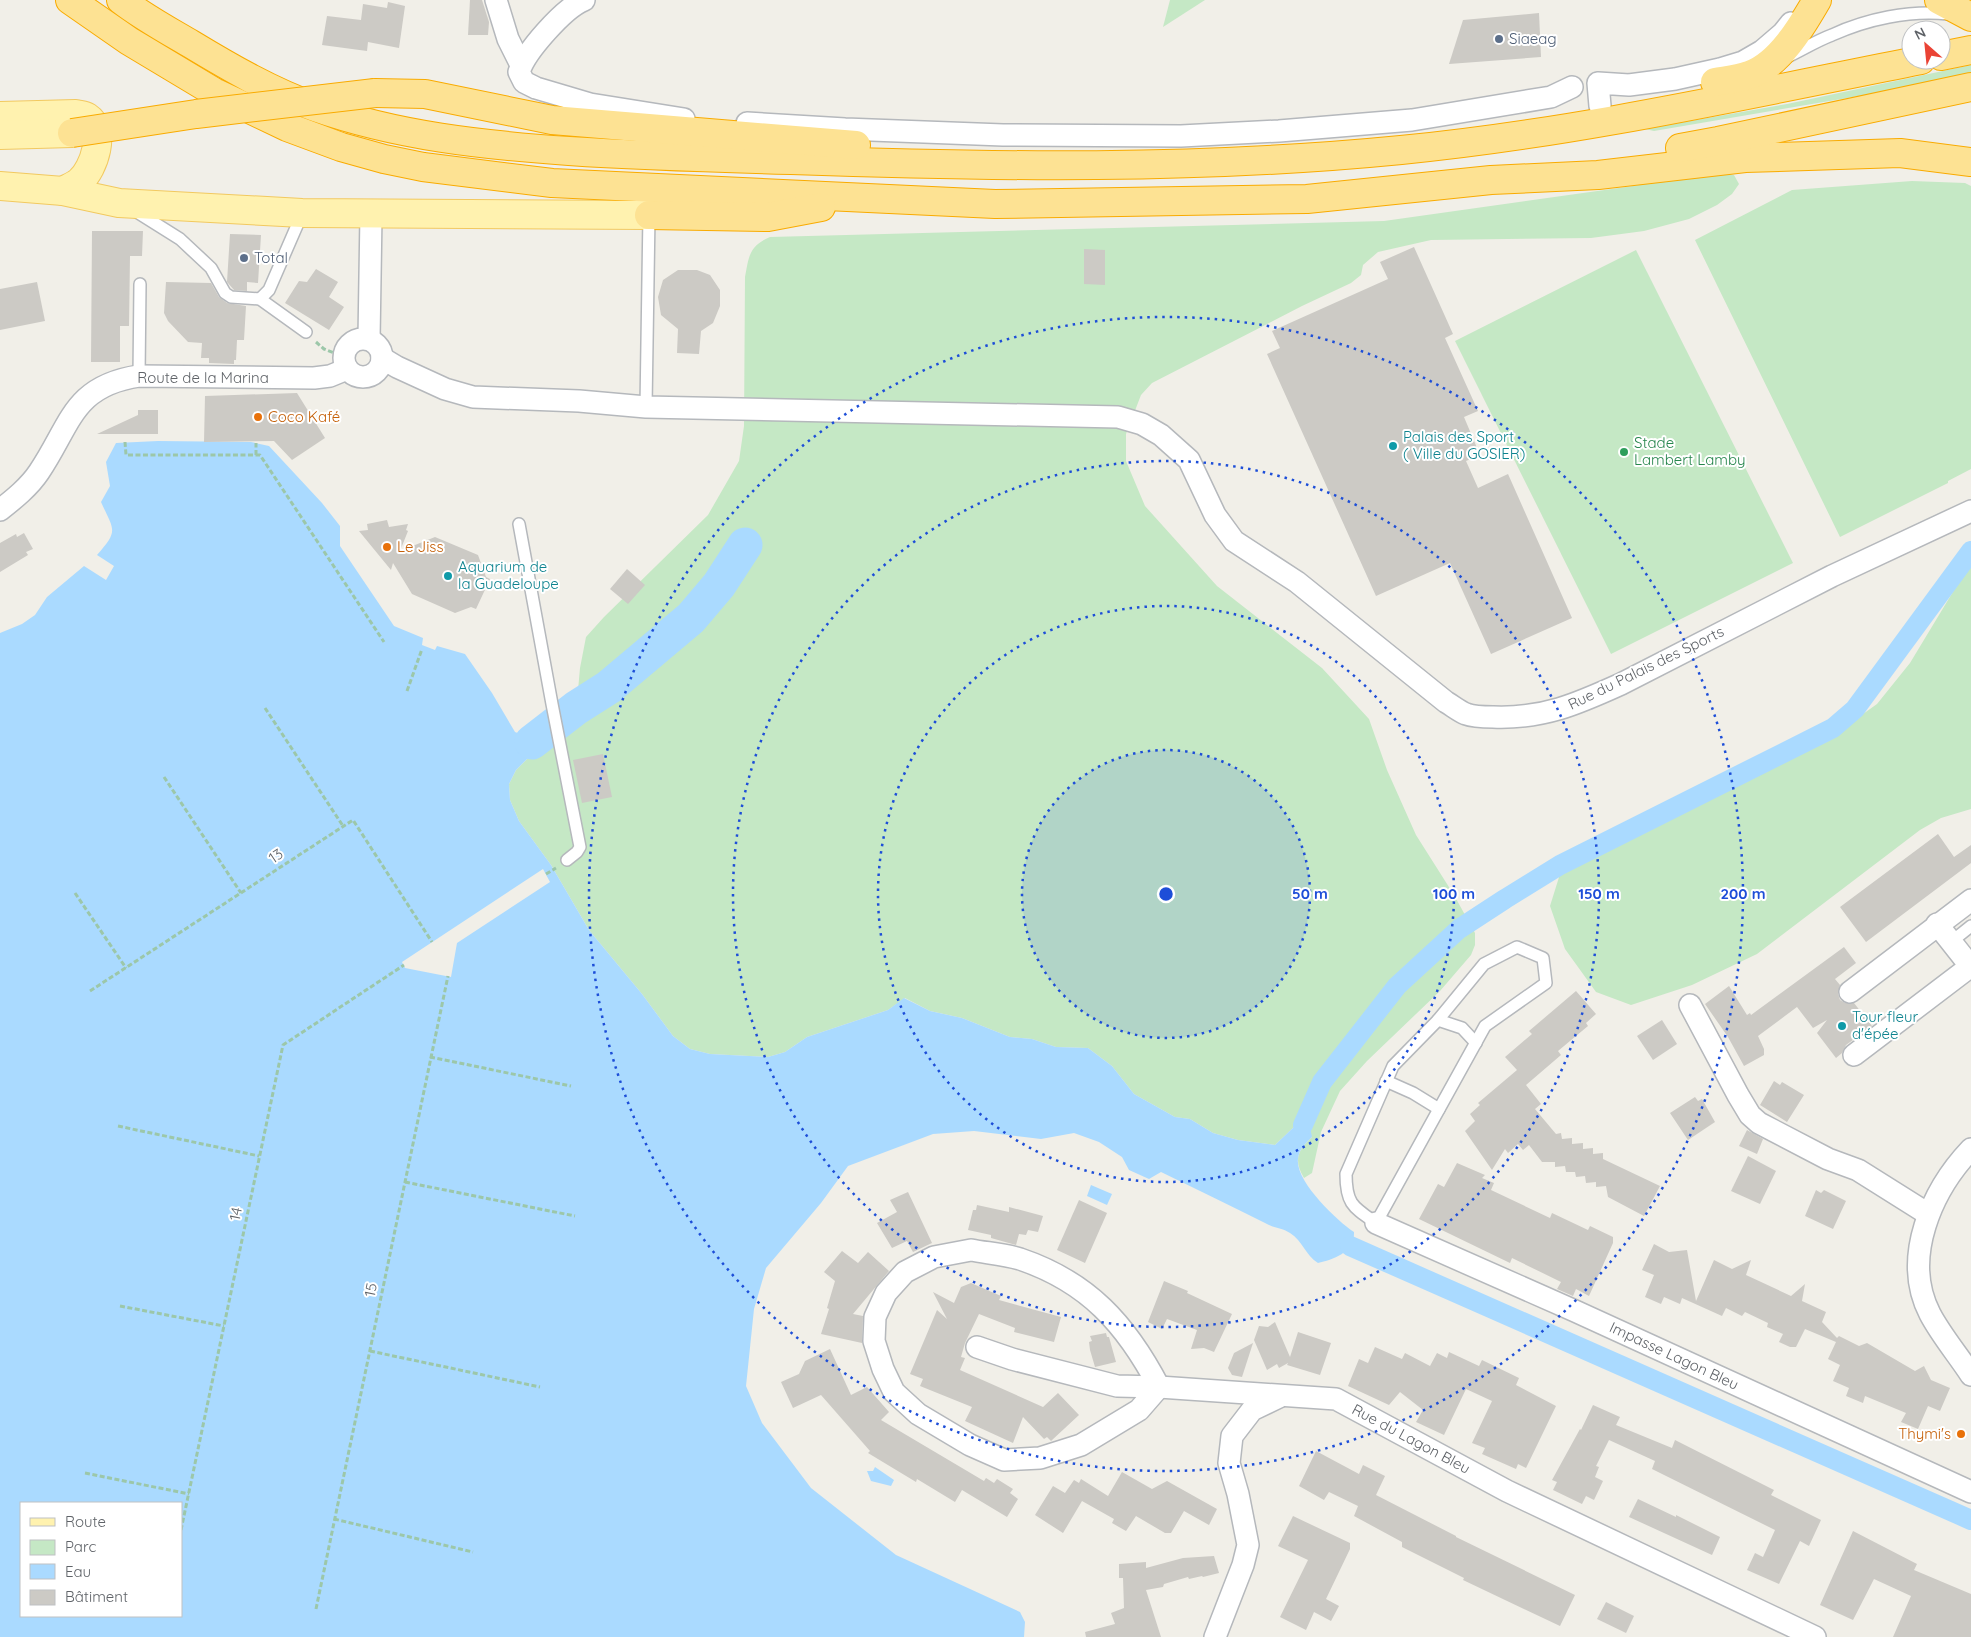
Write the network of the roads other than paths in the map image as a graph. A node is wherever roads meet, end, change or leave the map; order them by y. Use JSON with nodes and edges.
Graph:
{"nodes":[{"id":1,"x":70,"y":0,"type":"edge"},
{"id":2,"x":121,"y":0,"type":"edge"},
{"id":3,"x":496,"y":0,"type":"edge"},
{"id":4,"x":584,"y":0,"type":"edge"},
{"id":5,"x":1811,"y":0,"type":"edge"},
{"id":6,"x":1817,"y":0,"type":"edge"},
{"id":7,"x":1940,"y":0,"type":"edge"},
{"id":8,"x":1970,"y":17,"type":"edge"},
{"id":9,"x":1971,"y":50,"type":"edge"},
{"id":10,"x":1951,"y":54,"type":"edge"},
{"id":11,"x":1901,"y":64,"type":"edge"},
{"id":12,"x":521,"y":65,"type":"junction"},
{"id":13,"x":1767,"y":67,"type":"junction"},
{"id":14,"x":1572,"y":87,"type":"dead end"},
{"id":15,"x":1971,"y":87,"type":"edge"},
{"id":16,"x":1600,"y":106,"type":"junction"},
{"id":17,"x":0,"y":116,"type":"edge"},
{"id":18,"x":72,"y":133,"type":"joint"},
{"id":19,"x":0,"y":135,"type":"edge"},
{"id":20,"x":1296,"y":160,"type":"junction"},
{"id":21,"x":1971,"y":162,"type":"edge"},
{"id":22,"x":1110,"y":166,"type":"junction"},
{"id":23,"x":1491,"y":180,"type":"junction"},
{"id":24,"x":0,"y":186,"type":"edge"},
{"id":25,"x":63,"y":191,"type":"junction"},
{"id":26,"x":866,"y":199,"type":"junction"},
{"id":27,"x":119,"y":203,"type":"junction"},
{"id":28,"x":302,"y":213,"type":"junction"},
{"id":29,"x":370,"y":215,"type":"junction"},
{"id":30,"x":649,"y":215,"type":"junction"},
{"id":31,"x":140,"y":284,"type":"dead end"},
{"id":32,"x":260,"y":299,"type":"junction"},
{"id":33,"x":306,"y":332,"type":"road end"},
{"id":34,"x":369,"y":339,"type":"junction"},
{"id":35,"x":382,"y":358,"type":"junction"},
{"id":36,"x":345,"y":363,"type":"junction"},
{"id":37,"x":139,"y":376,"type":"junction"},
{"id":38,"x":646,"y":407,"type":"junction"},
{"id":39,"x":0,"y":510,"type":"edge"},
{"id":40,"x":1971,"y":511,"type":"edge"},
{"id":41,"x":519,"y":524,"type":"dead end"},
{"id":42,"x":567,"y":860,"type":"dead end"},
{"id":43,"x":1971,"y":900,"type":"edge"},
{"id":44,"x":1937,"y":924,"type":"junction"},
{"id":45,"x":1971,"y":926,"type":"edge"},
{"id":46,"x":1951,"y":942,"type":"junction"},
{"id":47,"x":1971,"y":967,"type":"edge"},
{"id":48,"x":1850,"y":992,"type":"dead end"},
{"id":49,"x":1690,"y":1005,"type":"dead end"},
{"id":50,"x":1438,"y":1020,"type":"junction"},
{"id":51,"x":1476,"y":1043,"type":"junction"},
{"id":52,"x":1854,"y":1055,"type":"dead end"},
{"id":53,"x":1386,"y":1081,"type":"junction"},
{"id":54,"x":1439,"y":1109,"type":"junction"},
{"id":55,"x":1971,"y":1149,"type":"edge"},
{"id":56,"x":1928,"y":1214,"type":"junction"},
{"id":57,"x":1376,"y":1223,"type":"junction"},
{"id":58,"x":977,"y":1347,"type":"dead end"},
{"id":59,"x":1971,"y":1375,"type":"edge"},
{"id":60,"x":1159,"y":1386,"type":"junction"},
{"id":61,"x":1282,"y":1396,"type":"junction"},
{"id":62,"x":1971,"y":1492,"type":"edge"},
{"id":63,"x":1215,"y":1637,"type":"edge"},
{"id":64,"x":1815,"y":1637,"type":"edge"}],
"edges":[{"from":1,"to":26,"type":"highway"},
{"from":2,"to":22,"type":"highway"},
{"from":3,"to":12,"type":"street"},
{"from":4,"to":12,"type":"street"},
{"from":5,"to":16,"type":"street"},
{"from":6,"to":13,"type":"highway"},
{"from":7,"to":8,"type":"highway"},
{"from":8,"to":13,"type":"lane"},
{"from":9,"to":10,"type":"highway"},
{"from":11,"to":20,"type":"highway"},
{"from":12,"to":14,"type":"street"},
{"from":13,"to":16,"type":"highway"},
{"from":15,"to":23,"type":"highway"},
{"from":16,"to":20,"type":"highway"},
{"from":17,"to":25,"type":"main road"},
{"from":18,"to":19,"type":"main road"},
{"from":18,"to":22,"type":"highway","bridge":true},
{"from":20,"to":22,"type":"highway"},
{"from":21,"to":23,"type":"highway"},
{"from":23,"to":26,"type":"highway"},
{"from":24,"to":25,"type":"main road"},
{"from":25,"to":27,"type":"main road"},
{"from":26,"to":30,"type":"highway"},
{"from":27,"to":28,"type":"main road"},
{"from":27,"to":32,"type":"lane"},
{"from":28,"to":29,"type":"main road"},
{"from":28,"to":32,"type":"lane"},
{"from":29,"to":30,"type":"main road"},
{"from":29,"to":34,"type":"street"},
{"from":30,"to":38,"type":"lane"},
{"from":31,"to":37,"type":"lane"},
{"from":32,"to":33,"type":"lane"},
{"from":34,"to":35,"type":"street"},
{"from":34,"to":36,"type":"street"},
{"from":35,"to":36,"type":"street"},
{"from":35,"to":38,"type":"street","name":"Rue du Palais des Sports"},
{"from":36,"to":37,"type":"street","name":"Route de la Marina"},
{"from":37,"to":39,"type":"street","name":"Route de la Marina"},
{"from":38,"to":40,"type":"street","name":"Rue du Palais des Sports"},
{"from":41,"to":42,"type":"lane"},
{"from":43,"to":44,"type":"street"},
{"from":44,"to":46,"type":"street"},
{"from":44,"to":48,"type":"street"},
{"from":45,"to":46,"type":"lane"},
{"from":46,"to":47,"type":"street"},
{"from":47,"to":52,"type":"street"},
{"from":49,"to":56,"type":"street"},
{"from":50,"to":51,"type":"lane"},
{"from":50,"to":51,"type":"lane"},
{"from":50,"to":53,"type":"lane"},
{"from":51,"to":54,"type":"lane"},
{"from":53,"to":54,"type":"lane"},
{"from":53,"to":57,"type":"lane"},
{"from":54,"to":57,"type":"lane"},
{"from":55,"to":56,"type":"street"},
{"from":56,"to":59,"type":"street"},
{"from":57,"to":62,"type":"street","name":"Impasse Lagon Bleu"},
{"from":58,"to":60,"type":"street","name":"Rue du Lagon Bleu"},
{"from":60,"to":60,"type":"street"},
{"from":60,"to":61,"type":"street","name":"Rue du Lagon Bleu"},
{"from":61,"to":63,"type":"street"},
{"from":61,"to":64,"type":"street","name":"Rue du Lagon Bleu"}]}
